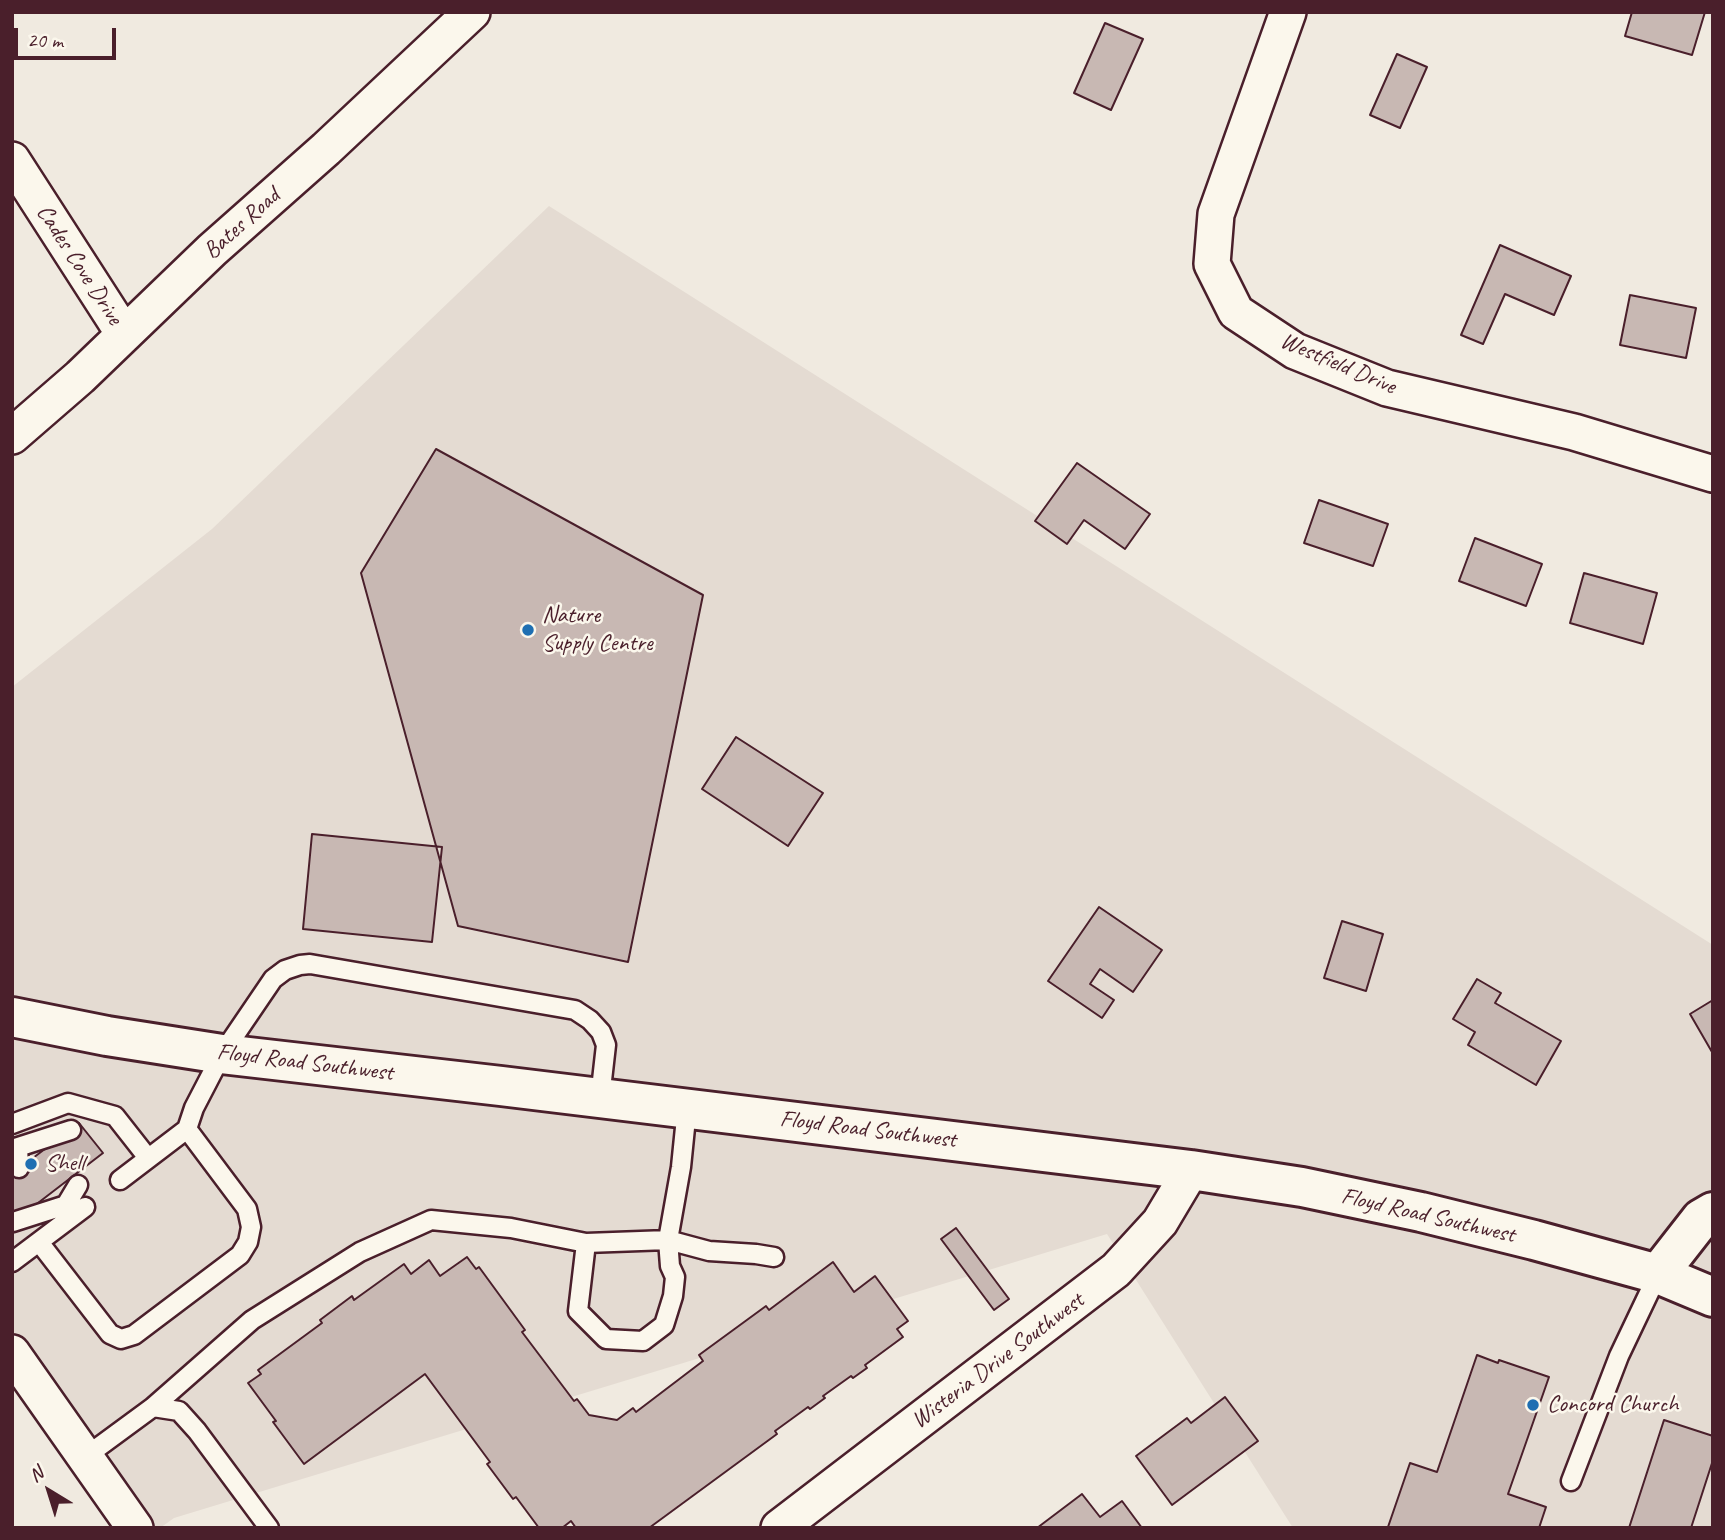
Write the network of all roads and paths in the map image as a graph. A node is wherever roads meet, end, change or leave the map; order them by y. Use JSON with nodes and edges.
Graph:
{"nodes":[{"id":1,"x":472,"y":12,"type":"edge"},
{"id":2,"x":1288,"y":12,"type":"edge"},
{"id":3,"x":12,"y":160,"type":"edge"},
{"id":4,"x":124,"y":334,"type":"junction"},
{"id":5,"x":12,"y":436,"type":"edge"},
{"id":6,"x":1713,"y":474,"type":"edge"},
{"id":7,"x":12,"y":1017,"type":"edge"},
{"id":8,"x":222,"y":1054,"type":"junction"},
{"id":9,"x":600,"y":1098,"type":"junction"},
{"id":10,"x":687,"y":1108,"type":"junction"},
{"id":11,"x":12,"y":1124,"type":"edge"},
{"id":12,"x":187,"y":1129,"type":"junction"},
{"id":13,"x":71,"y":1130,"type":"dead end"},
{"id":14,"x":47,"y":1147,"type":"dead end"},
{"id":15,"x":15,"y":1152,"type":"edge"},
{"id":16,"x":148,"y":1158,"type":"junction"},
{"id":17,"x":1191,"y":1170,"type":"junction"},
{"id":18,"x":120,"y":1180,"type":"dead end"},
{"id":19,"x":74,"y":1181,"type":"dead end"},
{"id":20,"x":42,"y":1199,"type":"dead end"},
{"id":21,"x":74,"y":1209,"type":"junction"},
{"id":22,"x":1713,"y":1212,"type":"edge"},
{"id":23,"x":13,"y":1222,"type":"edge"},
{"id":24,"x":668,"y":1240,"type":"junction"},
{"id":25,"x":39,"y":1242,"type":"junction"},
{"id":26,"x":586,"y":1243,"type":"junction"},
{"id":27,"x":774,"y":1257,"type":"dead end"},
{"id":28,"x":12,"y":1262,"type":"edge"},
{"id":29,"x":1658,"y":1274,"type":"junction"},
{"id":30,"x":1713,"y":1297,"type":"edge"},
{"id":31,"x":12,"y":1353,"type":"edge"},
{"id":32,"x":153,"y":1407,"type":"junction"},
{"id":33,"x":85,"y":1457,"type":"junction"},
{"id":34,"x":1571,"y":1481,"type":"dead end"},
{"id":35,"x":135,"y":1528,"type":"edge"},
{"id":36,"x":269,"y":1528,"type":"edge"},
{"id":37,"x":779,"y":1528,"type":"edge"}],
"edges":[{"from":1,"to":4,"type":"street","name":"Bates Road"},
{"from":2,"to":6,"type":"street","name":"Westfield Drive"},
{"from":3,"to":4,"type":"street","name":"Cades Cove Drive"},
{"from":4,"to":5,"type":"street","name":"Bates Road"},
{"from":7,"to":8,"type":"main road","name":"Floyd Road Southwest"},
{"from":8,"to":9,"type":"main road","name":"Floyd Road Southwest"},
{"from":8,"to":9,"type":"lane"},
{"from":8,"to":12,"type":"lane"},
{"from":9,"to":10,"type":"main road","name":"Floyd Road Southwest"},
{"from":10,"to":17,"type":"main road","name":"Floyd Road Southwest"},
{"from":10,"to":24,"type":"lane"},
{"from":11,"to":16,"type":"lane"},
{"from":12,"to":16,"type":"lane"},
{"from":12,"to":25,"type":"lane"},
{"from":13,"to":15,"type":"lane"},
{"from":14,"to":15,"type":"lane"},
{"from":16,"to":18,"type":"lane"},
{"from":17,"to":29,"type":"main road","name":"Floyd Road Southwest"},
{"from":17,"to":37,"type":"street","name":"Wisteria Drive Southwest"},
{"from":19,"to":21,"type":"lane"},
{"from":20,"to":21,"type":"lane"},
{"from":21,"to":23,"type":"lane"},
{"from":21,"to":25,"type":"lane"},
{"from":22,"to":29,"type":"main road"},
{"from":24,"to":26,"type":"lane"},
{"from":24,"to":26,"type":"lane"},
{"from":24,"to":27,"type":"lane"},
{"from":25,"to":28,"type":"lane"},
{"from":26,"to":32,"type":"lane"},
{"from":29,"to":30,"type":"main road","name":"Floyd Road Southwest"},
{"from":29,"to":34,"type":"lane"},
{"from":31,"to":33,"type":"street"},
{"from":32,"to":33,"type":"lane"},
{"from":32,"to":36,"type":"lane"},
{"from":33,"to":35,"type":"street"}]}
